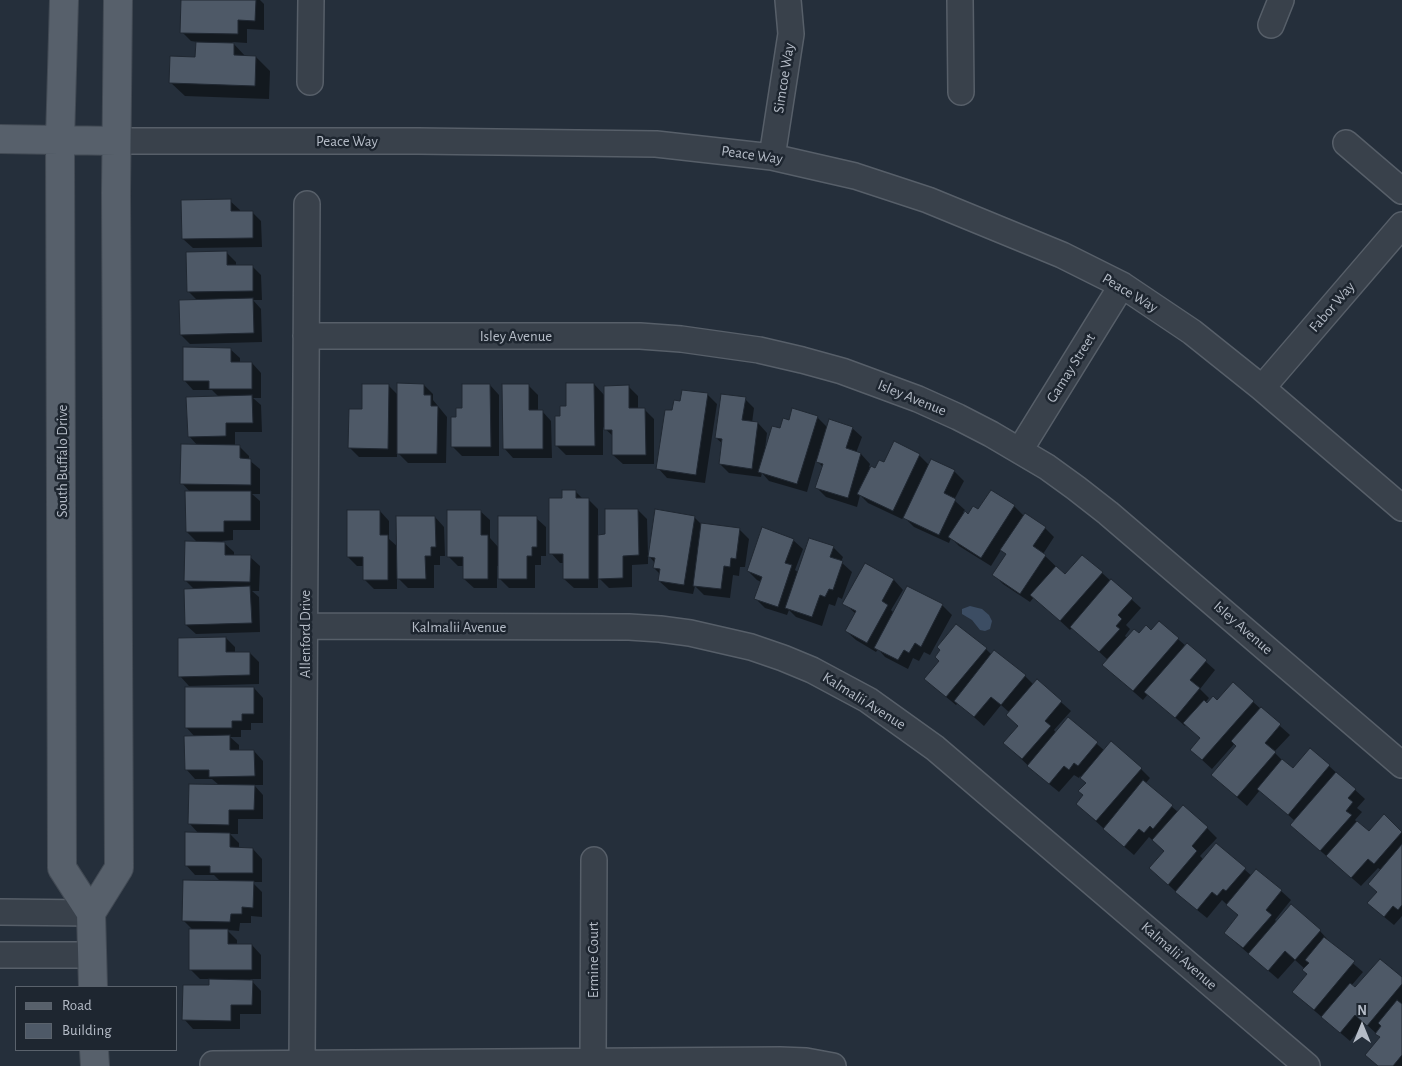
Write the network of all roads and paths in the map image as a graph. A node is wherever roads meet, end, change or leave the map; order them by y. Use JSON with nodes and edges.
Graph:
{"nodes":[{"id":1,"x":64,"y":0,"type":"edge"},
{"id":2,"x":118,"y":0,"type":"edge"},
{"id":3,"x":311,"y":0,"type":"edge"},
{"id":4,"x":788,"y":0,"type":"edge"},
{"id":5,"x":960,"y":0,"type":"edge"},
{"id":6,"x":1281,"y":0,"type":"edge"},
{"id":7,"x":1271,"y":25,"type":"dead end"},
{"id":8,"x":310,"y":82,"type":"dead end"},
{"id":9,"x":961,"y":92,"type":"dead end"},
{"id":10,"x":0,"y":139,"type":"edge"},
{"id":11,"x":60,"y":140,"type":"junction"},
{"id":12,"x":116,"y":141,"type":"junction"},
{"id":13,"x":1346,"y":143,"type":"dead end"},
{"id":14,"x":772,"y":156,"type":"junction"},
{"id":15,"x":1402,"y":191,"type":"edge"},
{"id":16,"x":307,"y":204,"type":"dead end"},
{"id":17,"x":1402,"y":225,"type":"edge"},
{"id":18,"x":1122,"y":285,"type":"junction"},
{"id":19,"x":306,"y":336,"type":"junction"},
{"id":20,"x":1262,"y":388,"type":"junction"},
{"id":21,"x":1020,"y":450,"type":"junction"},
{"id":22,"x":1402,"y":508,"type":"edge"},
{"id":23,"x":305,"y":626,"type":"junction"},
{"id":24,"x":1402,"y":765,"type":"edge"},
{"id":25,"x":594,"y":860,"type":"dead end"},
{"id":26,"x":0,"y":912,"type":"edge"},
{"id":27,"x":91,"y":913,"type":"junction"},
{"id":28,"x":0,"y":955,"type":"edge"},
{"id":29,"x":92,"y":955,"type":"junction"},
{"id":30,"x":93,"y":986,"type":"edge"},
{"id":31,"x":94,"y":1051,"type":"edge"},
{"id":32,"x":592,"y":1060,"type":"junction"},
{"id":33,"x":302,"y":1063,"type":"junction"},
{"id":34,"x":213,"y":1064,"type":"dead end"},
{"id":35,"x":95,"y":1066,"type":"edge"},
{"id":36,"x":833,"y":1066,"type":"edge"},
{"id":37,"x":1307,"y":1066,"type":"edge"}],
"edges":[{"from":1,"to":11,"type":"main road","name":"South Buffalo Drive"},
{"from":2,"to":12,"type":"main road"},
{"from":3,"to":8,"type":"street"},
{"from":4,"to":14,"type":"street","name":"Simcoe Way"},
{"from":5,"to":9,"type":"street"},
{"from":6,"to":7,"type":"street"},
{"from":10,"to":11,"type":"main road","name":"Peace Way"},
{"from":11,"to":12,"type":"main road","name":"Peace Way"},
{"from":11,"to":27,"type":"main road","name":"South Buffalo Drive"},
{"from":12,"to":14,"type":"street","name":"Peace Way"},
{"from":12,"to":27,"type":"main road"},
{"from":13,"to":15,"type":"street"},
{"from":14,"to":18,"type":"street","name":"Peace Way"},
{"from":16,"to":19,"type":"street","name":"Allenford Drive"},
{"from":17,"to":20,"type":"street","name":"Fabor Way"},
{"from":18,"to":20,"type":"street","name":"Peace Way"},
{"from":18,"to":21,"type":"street","name":"Gamay Street"},
{"from":19,"to":21,"type":"street","name":"Isley Avenue"},
{"from":19,"to":23,"type":"street","name":"Allenford Drive"},
{"from":20,"to":22,"type":"street","name":"Peace Way"},
{"from":21,"to":24,"type":"street","name":"Isley Avenue"},
{"from":23,"to":33,"type":"street","name":"Allenford Drive"},
{"from":23,"to":37,"type":"street","name":"Kalmalii Avenue"},
{"from":25,"to":32,"type":"street","name":"Ermine Court"},
{"from":26,"to":27,"type":"street"},
{"from":27,"to":29,"type":"main road"},
{"from":28,"to":29,"type":"street"},
{"from":29,"to":30,"type":"main road"},
{"from":31,"to":35,"type":"main road"},
{"from":32,"to":33,"type":"street"},
{"from":32,"to":36,"type":"street"},
{"from":33,"to":34,"type":"street"}]}
